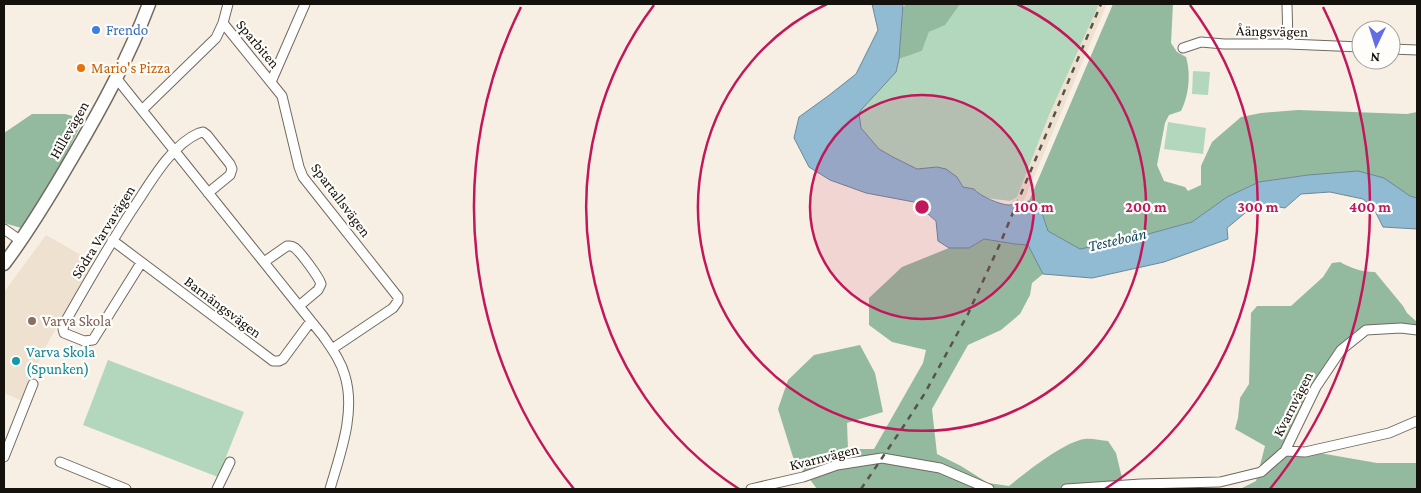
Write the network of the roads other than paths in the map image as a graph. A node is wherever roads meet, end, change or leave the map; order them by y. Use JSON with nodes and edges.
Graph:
{"nodes":[{"id":1,"x":149,"y":4,"type":"edge"},
{"id":2,"x":228,"y":4,"type":"edge"},
{"id":3,"x":305,"y":4,"type":"edge"},
{"id":4,"x":1287,"y":4,"type":"edge"},
{"id":5,"x":223,"y":23,"type":"junction"},
{"id":6,"x":1288,"y":44,"type":"junction"},
{"id":7,"x":1351,"y":47,"type":"edge"},
{"id":8,"x":1183,"y":48,"type":"dead end"},
{"id":9,"x":1401,"y":49,"type":"edge"},
{"id":10,"x":1417,"y":50,"type":"edge"},
{"id":11,"x":117,"y":79,"type":"junction"},
{"id":12,"x":272,"y":82,"type":"junction"},
{"id":13,"x":142,"y":110,"type":"junction"},
{"id":14,"x":175,"y":150,"type":"junction"},
{"id":15,"x":208,"y":193,"type":"junction"},
{"id":16,"x":4,"y":229,"type":"edge"},
{"id":17,"x":112,"y":240,"type":"junction"},
{"id":18,"x":20,"y":241,"type":"junction"},
{"id":19,"x":264,"y":262,"type":"junction"},
{"id":20,"x":4,"y":264,"type":"edge"},
{"id":21,"x":142,"y":264,"type":"junction"},
{"id":22,"x":299,"y":306,"type":"junction"},
{"id":23,"x":311,"y":321,"type":"junction"},
{"id":24,"x":1417,"y":330,"type":"edge"},
{"id":25,"x":332,"y":349,"type":"junction"},
{"id":26,"x":33,"y":384,"type":"dead end"},
{"id":27,"x":1417,"y":421,"type":"edge"},
{"id":28,"x":1285,"y":451,"type":"junction"},
{"id":29,"x":4,"y":457,"type":"edge"},
{"id":30,"x":60,"y":462,"type":"dead end"},
{"id":31,"x":230,"y":462,"type":"dead end"},
{"id":32,"x":1181,"y":486,"type":"edge"},
{"id":33,"x":126,"y":489,"type":"edge"},
{"id":34,"x":217,"y":489,"type":"edge"},
{"id":35,"x":330,"y":489,"type":"edge"},
{"id":36,"x":751,"y":489,"type":"edge"},
{"id":37,"x":989,"y":489,"type":"edge"},
{"id":38,"x":1066,"y":489,"type":"edge"}],
"edges":[{"from":1,"to":11,"type":"street","name":"Hillevägen"},
{"from":2,"to":5,"type":"street"},
{"from":3,"to":12,"type":"street"},
{"from":4,"to":6,"type":"street"},
{"from":5,"to":12,"type":"street","name":"Sparbiten"},
{"from":5,"to":13,"type":"street"},
{"from":6,"to":7,"type":"street","name":"Åängsvägen"},
{"from":6,"to":8,"type":"street","name":"Åängsvägen"},
{"from":9,"to":10,"type":"street"},
{"from":11,"to":13,"type":"street"},
{"from":11,"to":18,"type":"street","name":"Hillevägen"},
{"from":12,"to":25,"type":"street","name":"Spartallsvägen"},
{"from":13,"to":14,"type":"street"},
{"from":14,"to":15,"type":"street"},
{"from":14,"to":15,"type":"street","name":"Södra Varvavägen"},
{"from":14,"to":17,"type":"street","name":"Södra Varvavägen"},
{"from":15,"to":19,"type":"street"},
{"from":16,"to":18,"type":"street"},
{"from":17,"to":21,"type":"street","name":"Barnängsvägen"},
{"from":17,"to":21,"type":"street","name":"Södra Varvavägen"},
{"from":18,"to":20,"type":"street","name":"Hillevägen"},
{"from":19,"to":22,"type":"street"},
{"from":19,"to":22,"type":"street"},
{"from":21,"to":23,"type":"street","name":"Barnängsvägen"},
{"from":22,"to":23,"type":"street"},
{"from":23,"to":25,"type":"street"},
{"from":24,"to":28,"type":"street","name":"Kvarnvägen"},
{"from":25,"to":35,"type":"street"},
{"from":26,"to":29,"type":"street"},
{"from":27,"to":28,"type":"street"},
{"from":28,"to":32,"type":"street","name":"Kvarnvägen"},
{"from":30,"to":33,"type":"street"},
{"from":31,"to":34,"type":"street"},
{"from":32,"to":38,"type":"street","name":"Kvarnvägen"},
{"from":36,"to":37,"type":"street","name":"Kvarnvägen"}]}
